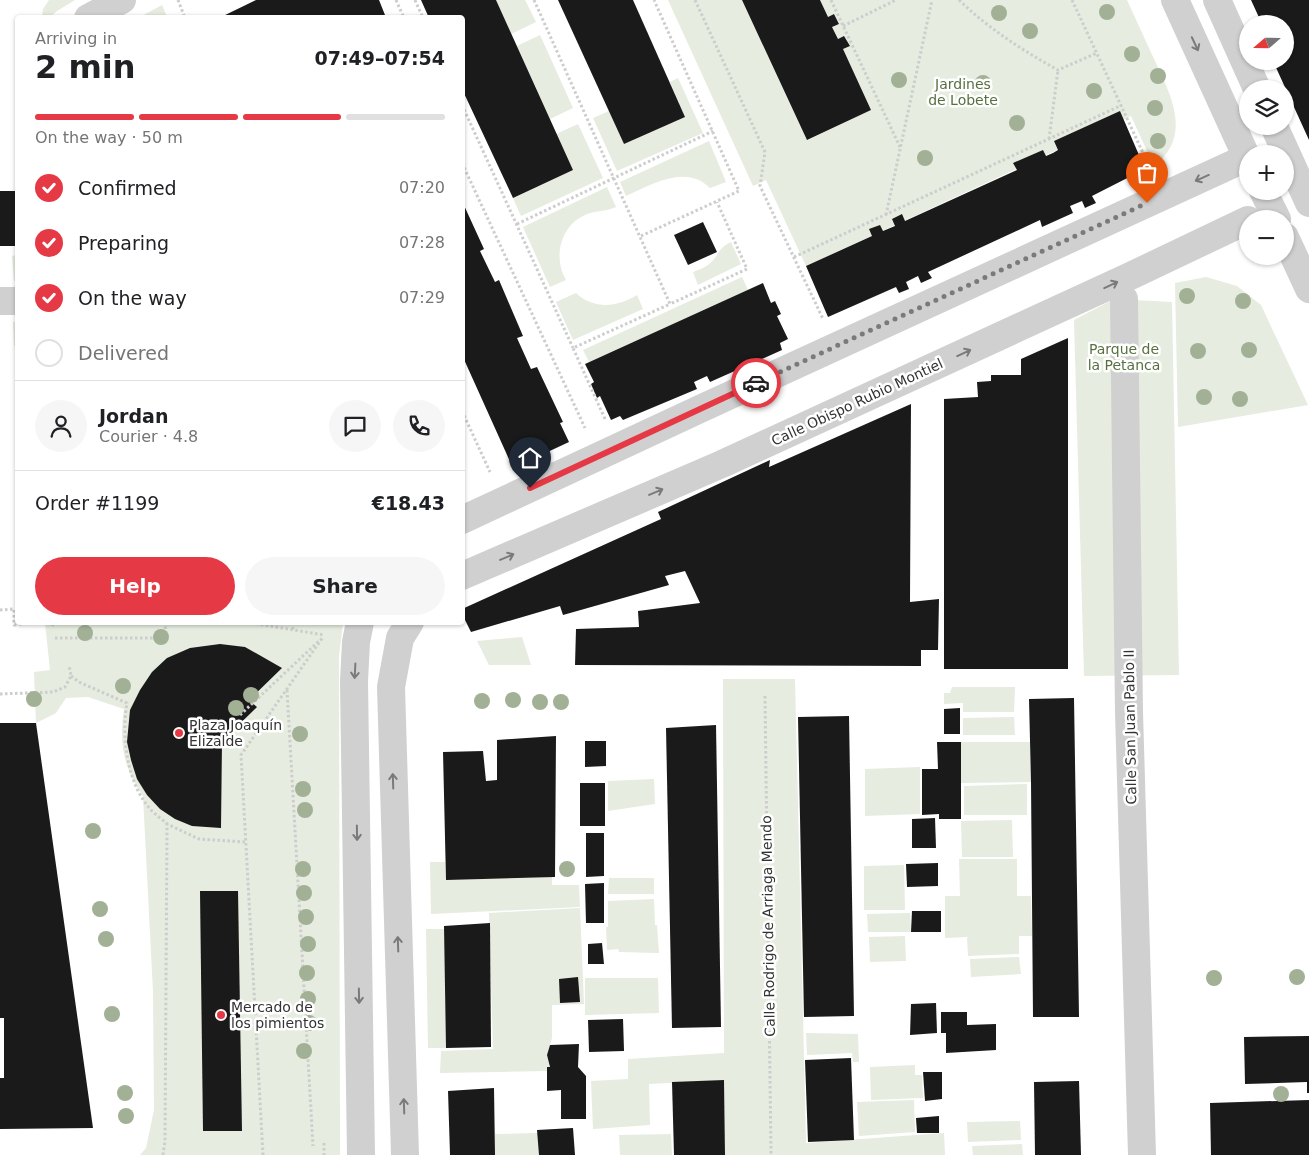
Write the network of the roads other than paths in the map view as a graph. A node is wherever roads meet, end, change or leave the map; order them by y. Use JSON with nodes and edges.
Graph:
{"nodes":[{"id":1,"x":122,"y":0,"type":"edge"},
{"id":2,"x":130,"y":0,"type":"edge"},
{"id":3,"x":1175,"y":0,"type":"edge"},
{"id":4,"x":1217,"y":0,"type":"edge"},
{"id":5,"x":94,"y":15,"type":"edge"},
{"id":6,"x":123,"y":15,"type":"edge"},
{"id":7,"x":1253,"y":80,"type":"edge"},
{"id":8,"x":1278,"y":135,"type":"edge"},
{"id":9,"x":1241,"y":145,"type":"edge"},
{"id":10,"x":1239,"y":163,"type":"edge"},
{"id":11,"x":1309,"y":203,"type":"edge"},
{"id":12,"x":1239,"y":222,"type":"edge"},
{"id":13,"x":1294,"y":256,"type":"edge"},
{"id":14,"x":1309,"y":289,"type":"edge"},
{"id":15,"x":1124,"y":299,"type":"dead end"},
{"id":16,"x":0,"y":301,"type":"edge"},
{"id":17,"x":15,"y":301,"type":"edge"},
{"id":18,"x":465,"y":519,"type":"edge"},
{"id":19,"x":465,"y":575,"type":"edge"},
{"id":20,"x":359,"y":625,"type":"edge"},
{"id":21,"x":405,"y":630,"type":"edge"},
{"id":22,"x":361,"y":1155,"type":"edge"},
{"id":23,"x":405,"y":1155,"type":"edge"},
{"id":24,"x":1142,"y":1155,"type":"edge"}],
"edges":[{"from":1,"to":5,"type":"street"},
{"from":2,"to":6,"type":"street"},
{"from":3,"to":9,"type":"street","one_way":true},
{"from":4,"to":7,"type":"street"},
{"from":8,"to":11,"type":"street"},
{"from":10,"to":18,"type":"street","one_way":true},
{"from":19,"to":12,"type":"street","name":"Calle Obispo Rubio Montiel","one_way":true},
{"from":13,"to":14,"type":"street"},
{"from":15,"to":24,"type":"street","name":"Calle San Juan Pablo II"},
{"from":16,"to":17,"type":"street"},
{"from":20,"to":22,"type":"street","one_way":true},
{"from":23,"to":21,"type":"street","one_way":true}]}
